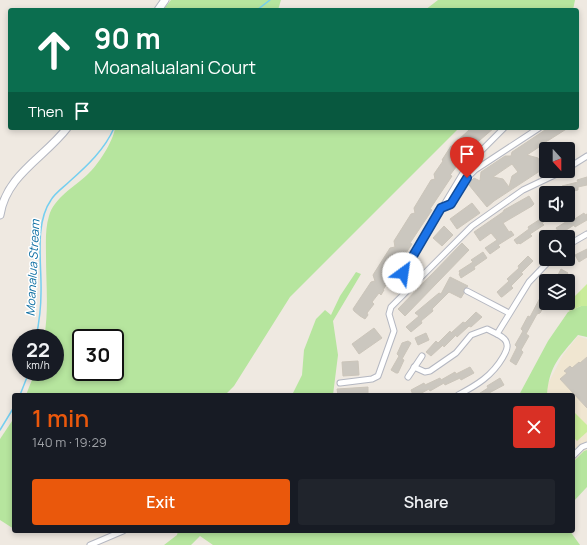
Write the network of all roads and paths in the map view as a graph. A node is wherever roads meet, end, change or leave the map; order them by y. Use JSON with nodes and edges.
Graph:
{"nodes":[{"id":1,"x":66,"y":130,"type":"edge"},
{"id":2,"x":502,"y":130,"type":"edge"},
{"id":3,"x":536,"y":130,"type":"edge"},
{"id":4,"x":587,"y":156,"type":"edge"},
{"id":5,"x":575,"y":164,"type":"edge"},
{"id":6,"x":548,"y":178,"type":"edge"},
{"id":7,"x":441,"y":208,"type":"junction"},
{"id":8,"x":0,"y":215,"type":"edge"},
{"id":9,"x":587,"y":234,"type":"edge"},
{"id":10,"x":575,"y":241,"type":"edge"},
{"id":11,"x":544,"y":266,"type":"edge"},
{"id":12,"x":415,"y":283,"type":"junction"},
{"id":13,"x":467,"y":292,"type":"dead end"},
{"id":14,"x":509,"y":313,"type":"junction"},
{"id":15,"x":497,"y":334,"type":"junction"},
{"id":16,"x":422,"y":356,"type":"dead end"},
{"id":17,"x":414,"y":367,"type":"junction"},
{"id":18,"x":408,"y":377,"type":"dead end"},
{"id":19,"x":340,"y":383,"type":"dead end"},
{"id":20,"x":462,"y":393,"type":"edge"},
{"id":21,"x":587,"y":445,"type":"edge"},
{"id":22,"x":575,"y":454,"type":"edge"},
{"id":23,"x":118,"y":533,"type":"edge"},
{"id":24,"x":90,"y":545,"type":"edge"}],
"edges":[{"from":1,"to":8,"type":"street"},
{"from":2,"to":7,"type":"street"},
{"from":3,"to":7,"type":"street"},
{"from":4,"to":5,"type":"street"},
{"from":6,"to":12,"type":"street"},
{"from":7,"to":12,"type":"street"},
{"from":9,"to":10,"type":"street"},
{"from":11,"to":14,"type":"street"},
{"from":12,"to":19,"type":"street"},
{"from":13,"to":14,"type":"street"},
{"from":14,"to":15,"type":"street"},
{"from":15,"to":17,"type":"street"},
{"from":15,"to":20,"type":"street"},
{"from":16,"to":17,"type":"street"},
{"from":17,"to":18,"type":"street"},
{"from":21,"to":22,"type":"street"},
{"from":23,"to":24,"type":"street"}]}
